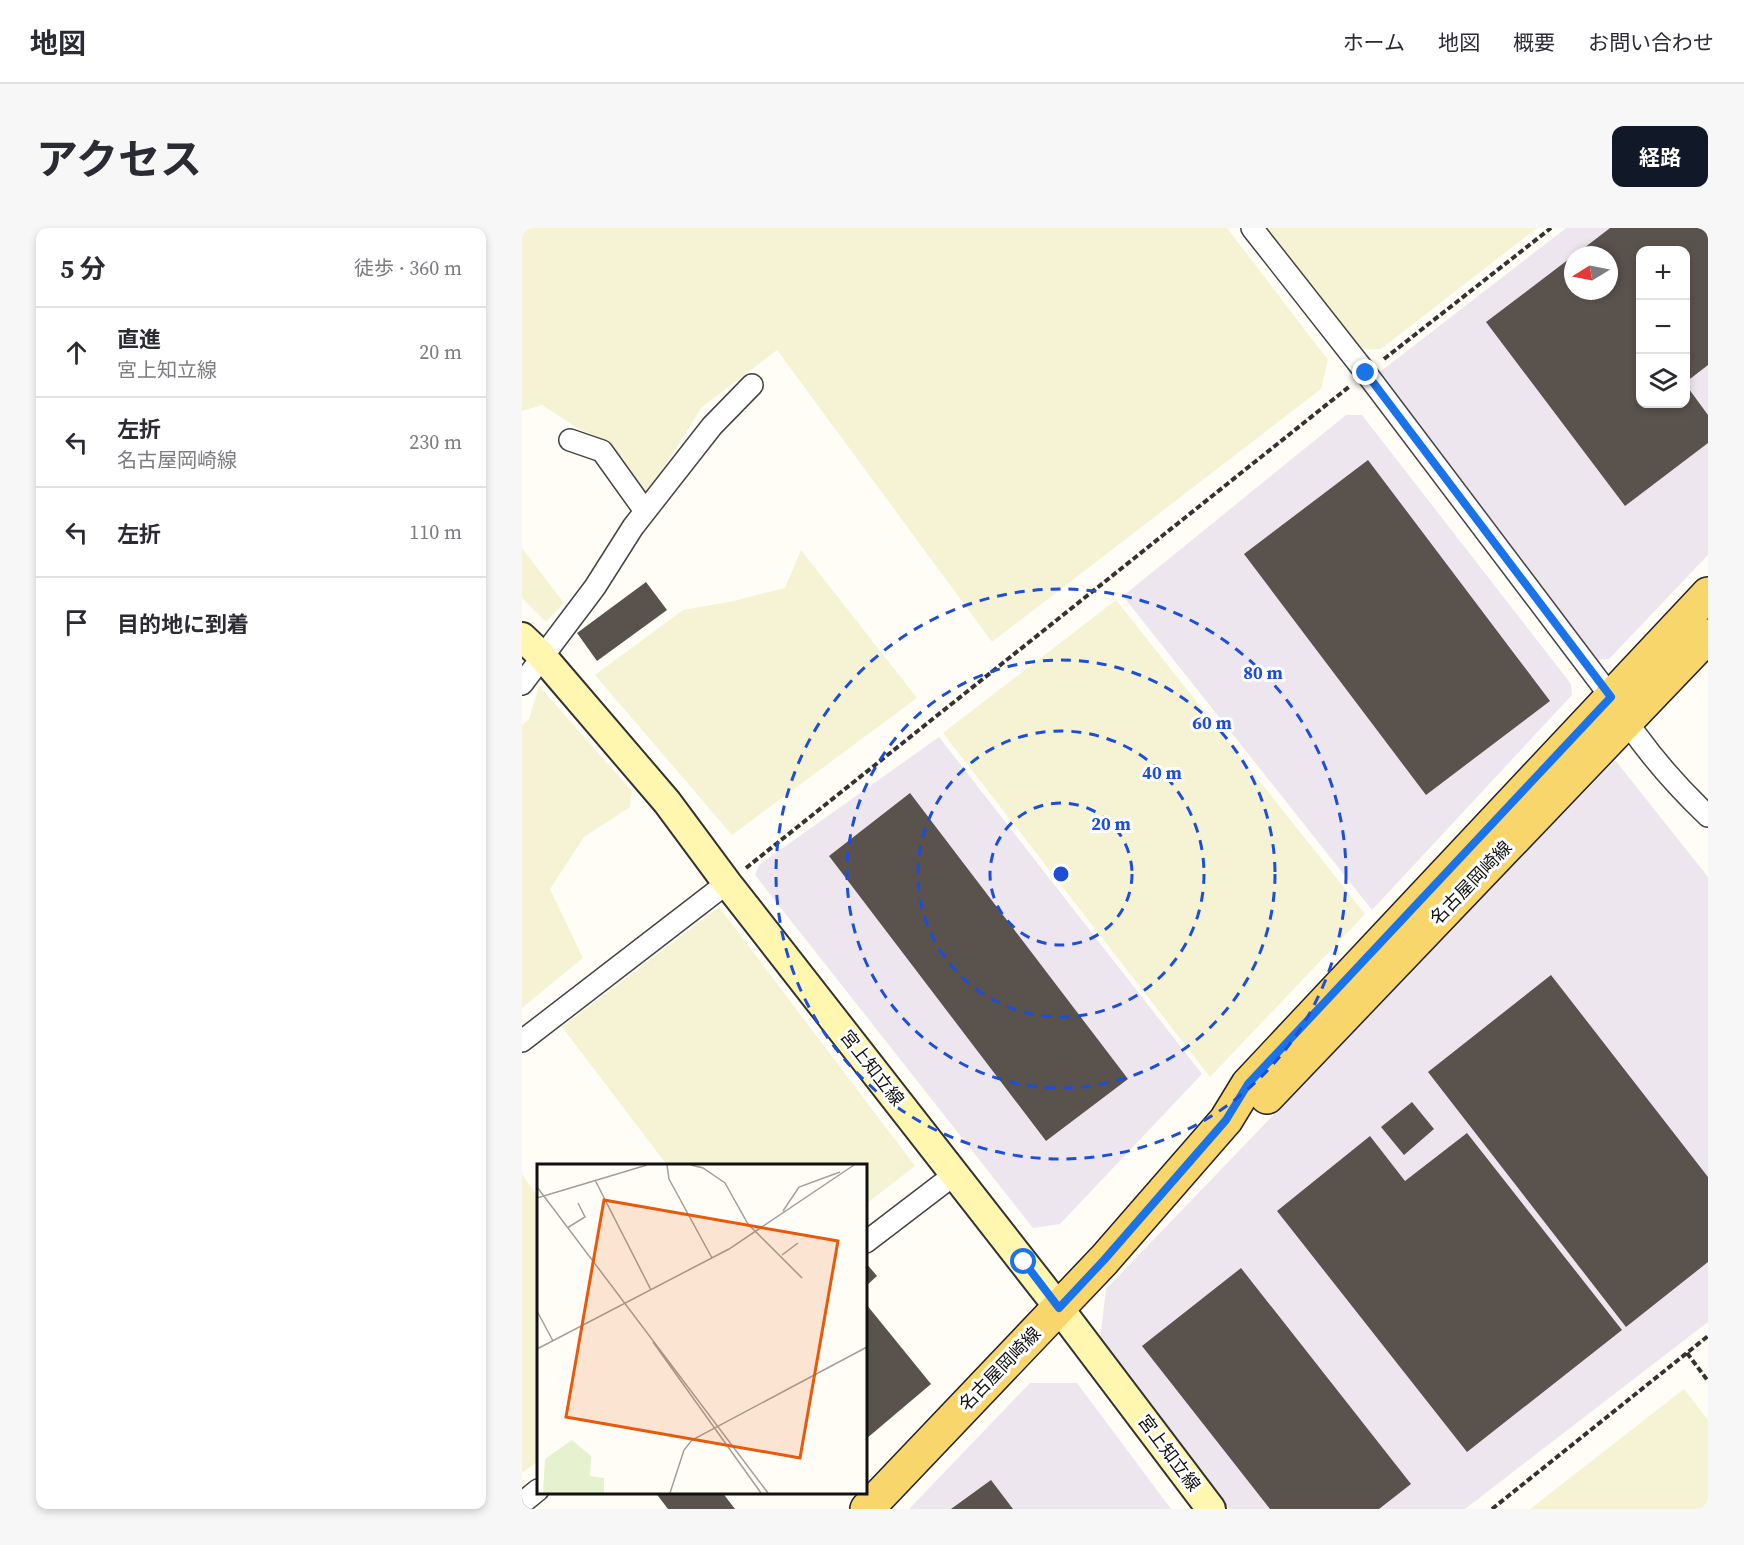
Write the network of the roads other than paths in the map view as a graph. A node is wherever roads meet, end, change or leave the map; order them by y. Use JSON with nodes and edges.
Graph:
{"nodes":[{"id":1,"x":1252,"y":228,"type":"edge"},
{"id":2,"x":752,"y":385,"type":"dead end"},
{"id":3,"x":570,"y":440,"type":"dead end"},
{"id":4,"x":645,"y":512,"type":"junction"},
{"id":5,"x":1708,"y":594,"type":"edge"},
{"id":6,"x":1708,"y":636,"type":"edge"},
{"id":7,"x":532,"y":646,"type":"edge"},
{"id":8,"x":522,"y":684,"type":"edge"},
{"id":9,"x":1619,"y":709,"type":"junction"},
{"id":10,"x":1708,"y":816,"type":"edge"},
{"id":11,"x":727,"y":883,"type":"junction"},
{"id":12,"x":522,"y":1041,"type":"edge"},
{"id":13,"x":955,"y":1174,"type":"junction"},
{"id":14,"x":867,"y":1241,"type":"edge"},
{"id":15,"x":1059,"y":1308,"type":"junction"},
{"id":16,"x":537,"y":1491,"type":"edge"},
{"id":17,"x":522,"y":1503,"type":"edge"},
{"id":18,"x":867,"y":1509,"type":"edge"},
{"id":19,"x":1210,"y":1509,"type":"edge"}],
"edges":[{"from":1,"to":9,"type":"street"},
{"from":2,"to":4,"type":"street"},
{"from":3,"to":4,"type":"street"},
{"from":4,"to":7,"type":"street"},
{"from":5,"to":9,"type":"main road","name":"名古屋岡崎線"},
{"from":6,"to":9,"type":"main road","name":"名古屋岡崎線"},
{"from":7,"to":8,"type":"street"},
{"from":7,"to":11,"type":"main road","name":"宮上知立線"},
{"from":9,"to":10,"type":"street"},
{"from":9,"to":15,"type":"main road","name":"名古屋岡崎線"},
{"from":11,"to":12,"type":"street"},
{"from":11,"to":13,"type":"main road","name":"宮上知立線"},
{"from":13,"to":14,"type":"street"},
{"from":13,"to":15,"type":"main road","name":"宮上知立線"},
{"from":15,"to":18,"type":"main road","name":"名古屋岡崎線"},
{"from":15,"to":19,"type":"main road","name":"宮上知立線"},
{"from":16,"to":17,"type":"street"}]}
